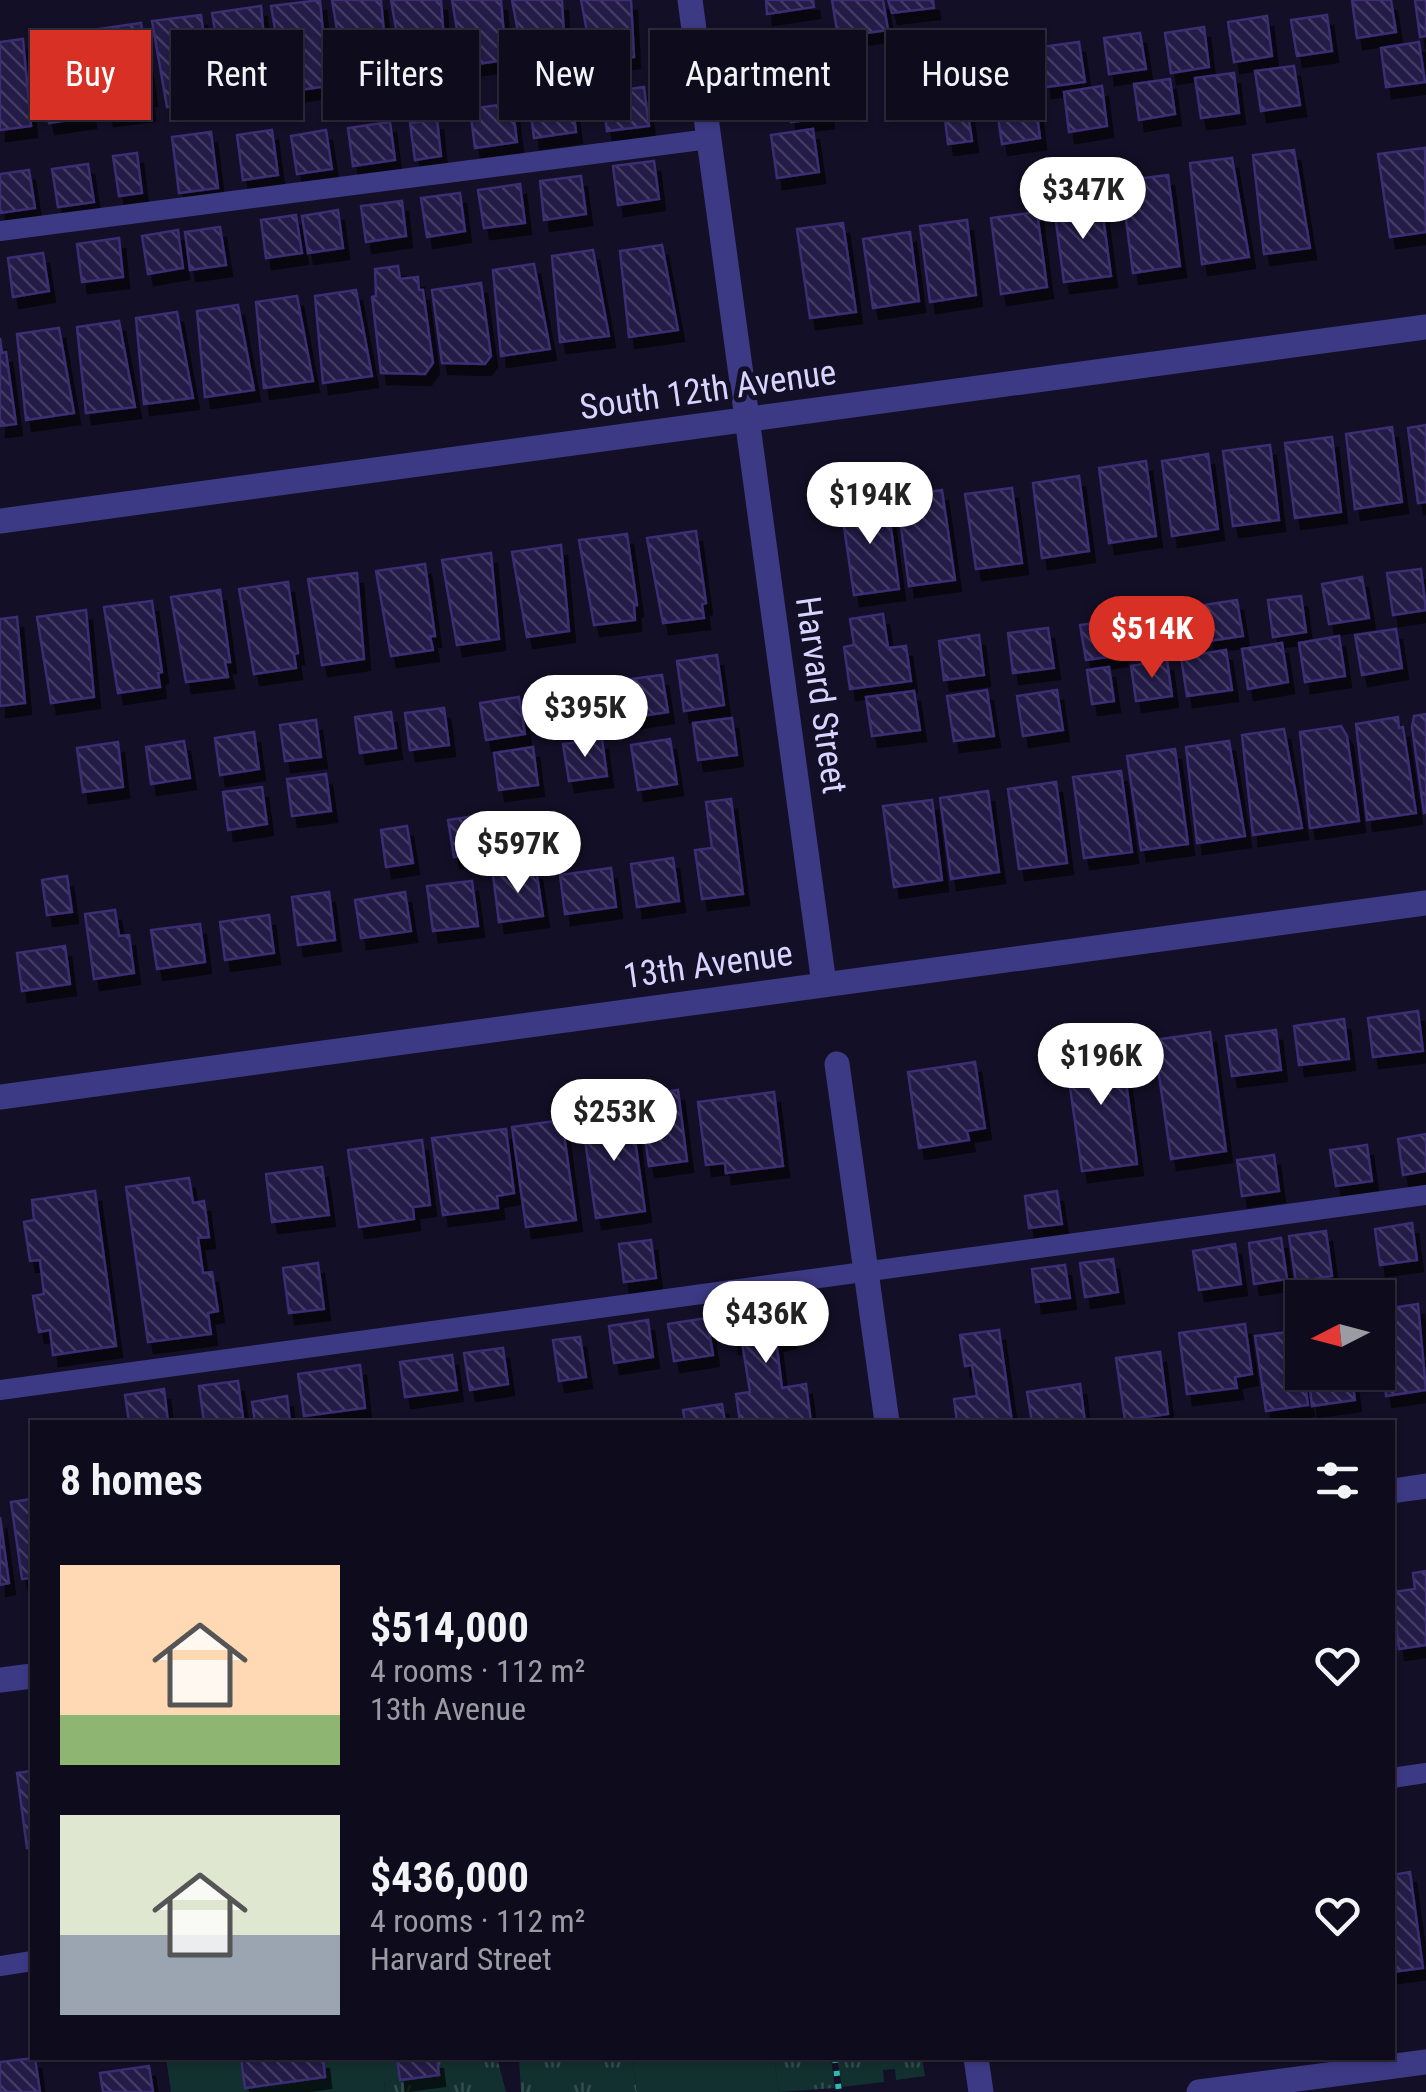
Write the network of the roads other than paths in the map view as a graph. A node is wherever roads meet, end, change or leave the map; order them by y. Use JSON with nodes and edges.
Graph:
{"nodes":[{"id":1,"x":690,"y":0,"type":"edge"},
{"id":2,"x":709,"y":138,"type":"junction"},
{"id":3,"x":0,"y":231,"type":"edge"},
{"id":4,"x":1426,"y":327,"type":"edge"},
{"id":5,"x":749,"y":420,"type":"junction"},
{"id":6,"x":0,"y":521,"type":"edge"},
{"id":7,"x":1426,"y":903,"type":"edge"},
{"id":8,"x":824,"y":984,"type":"junction"},
{"id":9,"x":837,"y":1064,"type":"dead end"},
{"id":10,"x":0,"y":1097,"type":"edge"},
{"id":11,"x":1426,"y":1195,"type":"edge"},
{"id":12,"x":865,"y":1273,"type":"junction"},
{"id":13,"x":0,"y":1390,"type":"edge"},
{"id":14,"x":886,"y":1420,"type":"edge"},
{"id":15,"x":1426,"y":1486,"type":"edge"},
{"id":16,"x":1395,"y":1490,"type":"edge"},
{"id":17,"x":30,"y":1676,"type":"edge"},
{"id":18,"x":0,"y":1680,"type":"edge"},
{"id":19,"x":1426,"y":1773,"type":"edge"},
{"id":20,"x":1395,"y":1778,"type":"edge"},
{"id":21,"x":30,"y":1961,"type":"edge"},
{"id":22,"x":0,"y":1966,"type":"edge"},
{"id":23,"x":976,"y":2060,"type":"edge"},
{"id":24,"x":1426,"y":2062,"type":"edge"},
{"id":25,"x":981,"y":2092,"type":"edge"},
{"id":26,"x":1199,"y":2092,"type":"edge"}],
"edges":[{"from":1,"to":2,"type":"street","name":"Harvard Street"},
{"from":2,"to":3,"type":"lane"},
{"from":2,"to":5,"type":"street","name":"Harvard Street"},
{"from":4,"to":5,"type":"street","name":"South 12th Avenue"},
{"from":5,"to":6,"type":"street","name":"South 12th Avenue"},
{"from":5,"to":8,"type":"street","name":"Harvard Street"},
{"from":7,"to":8,"type":"street","name":"13th Avenue"},
{"from":8,"to":10,"type":"street","name":"13th Avenue"},
{"from":9,"to":12,"type":"street"},
{"from":11,"to":12,"type":"lane"},
{"from":12,"to":13,"type":"lane"},
{"from":12,"to":14,"type":"street"},
{"from":15,"to":16,"type":"street"},
{"from":17,"to":18,"type":"street"},
{"from":19,"to":20,"type":"lane"},
{"from":21,"to":22,"type":"lane"},
{"from":23,"to":25,"type":"street"},
{"from":24,"to":26,"type":"street"}]}
